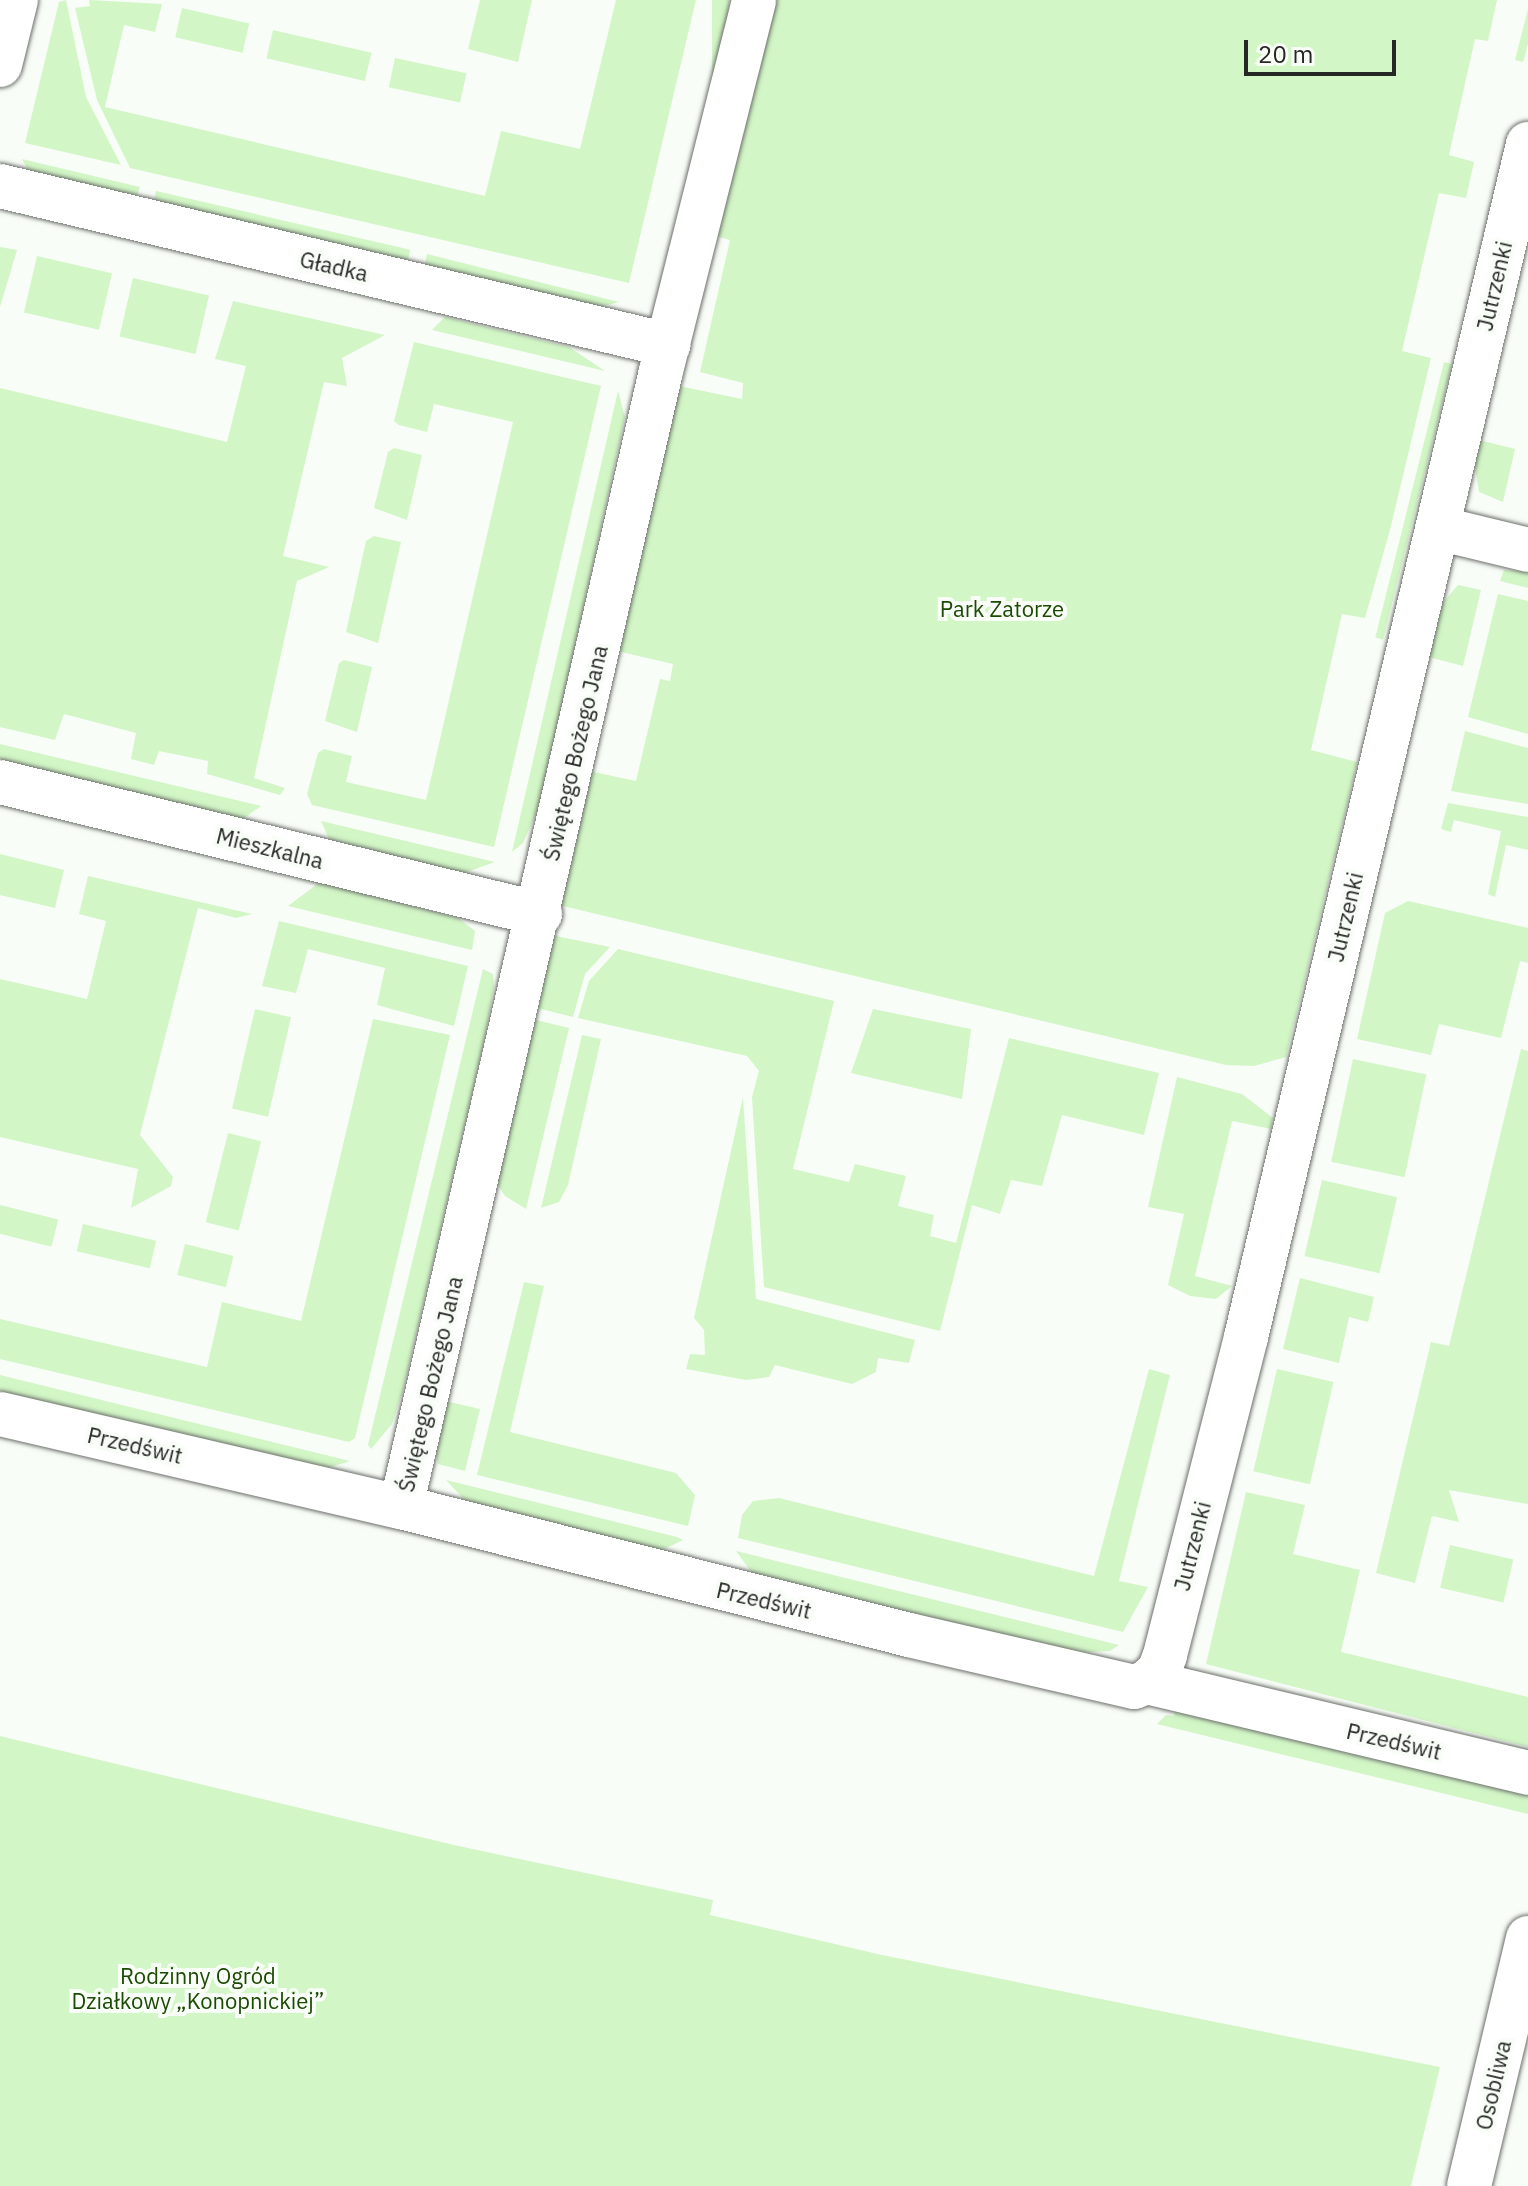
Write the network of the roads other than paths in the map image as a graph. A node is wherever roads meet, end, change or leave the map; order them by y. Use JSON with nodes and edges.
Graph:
{"nodes":[{"id":1,"x":16,"y":0,"type":"edge"},
{"id":2,"x":754,"y":0,"type":"edge"},
{"id":3,"x":0,"y":65,"type":"edge"},
{"id":4,"x":1528,"y":144,"type":"edge"},
{"id":5,"x":0,"y":186,"type":"edge"},
{"id":6,"x":668,"y":345,"type":"junction"},
{"id":7,"x":1438,"y":528,"type":"junction"},
{"id":8,"x":1528,"y":550,"type":"edge"},
{"id":9,"x":0,"y":782,"type":"edge"},
{"id":10,"x":540,"y":914,"type":"junction"},
{"id":11,"x":0,"y":1414,"type":"edge"},
{"id":12,"x":401,"y":1507,"type":"junction"},
{"id":13,"x":1147,"y":1682,"type":"junction"},
{"id":14,"x":1528,"y":1773,"type":"edge"},
{"id":15,"x":1528,"y":1938,"type":"edge"},
{"id":16,"x":1469,"y":2186,"type":"edge"}],
"edges":[{"from":1,"to":3,"type":"street"},
{"from":2,"to":6,"type":"street","name":"Świętego Bożego Jana"},
{"from":4,"to":7,"type":"street","name":"Jutrzenki"},
{"from":5,"to":6,"type":"street","name":"Gładka"},
{"from":6,"to":10,"type":"street","name":"Świętego Bożego Jana"},
{"from":7,"to":8,"type":"street"},
{"from":7,"to":13,"type":"street","name":"Jutrzenki"},
{"from":9,"to":10,"type":"street","name":"Mieszkalna"},
{"from":10,"to":12,"type":"street","name":"Świętego Bożego Jana"},
{"from":11,"to":12,"type":"street","name":"Przedświt"},
{"from":12,"to":13,"type":"street","name":"Przedświt"},
{"from":13,"to":14,"type":"street","name":"Przedświt"},
{"from":15,"to":16,"type":"street","name":"Osobliwa"}]}
